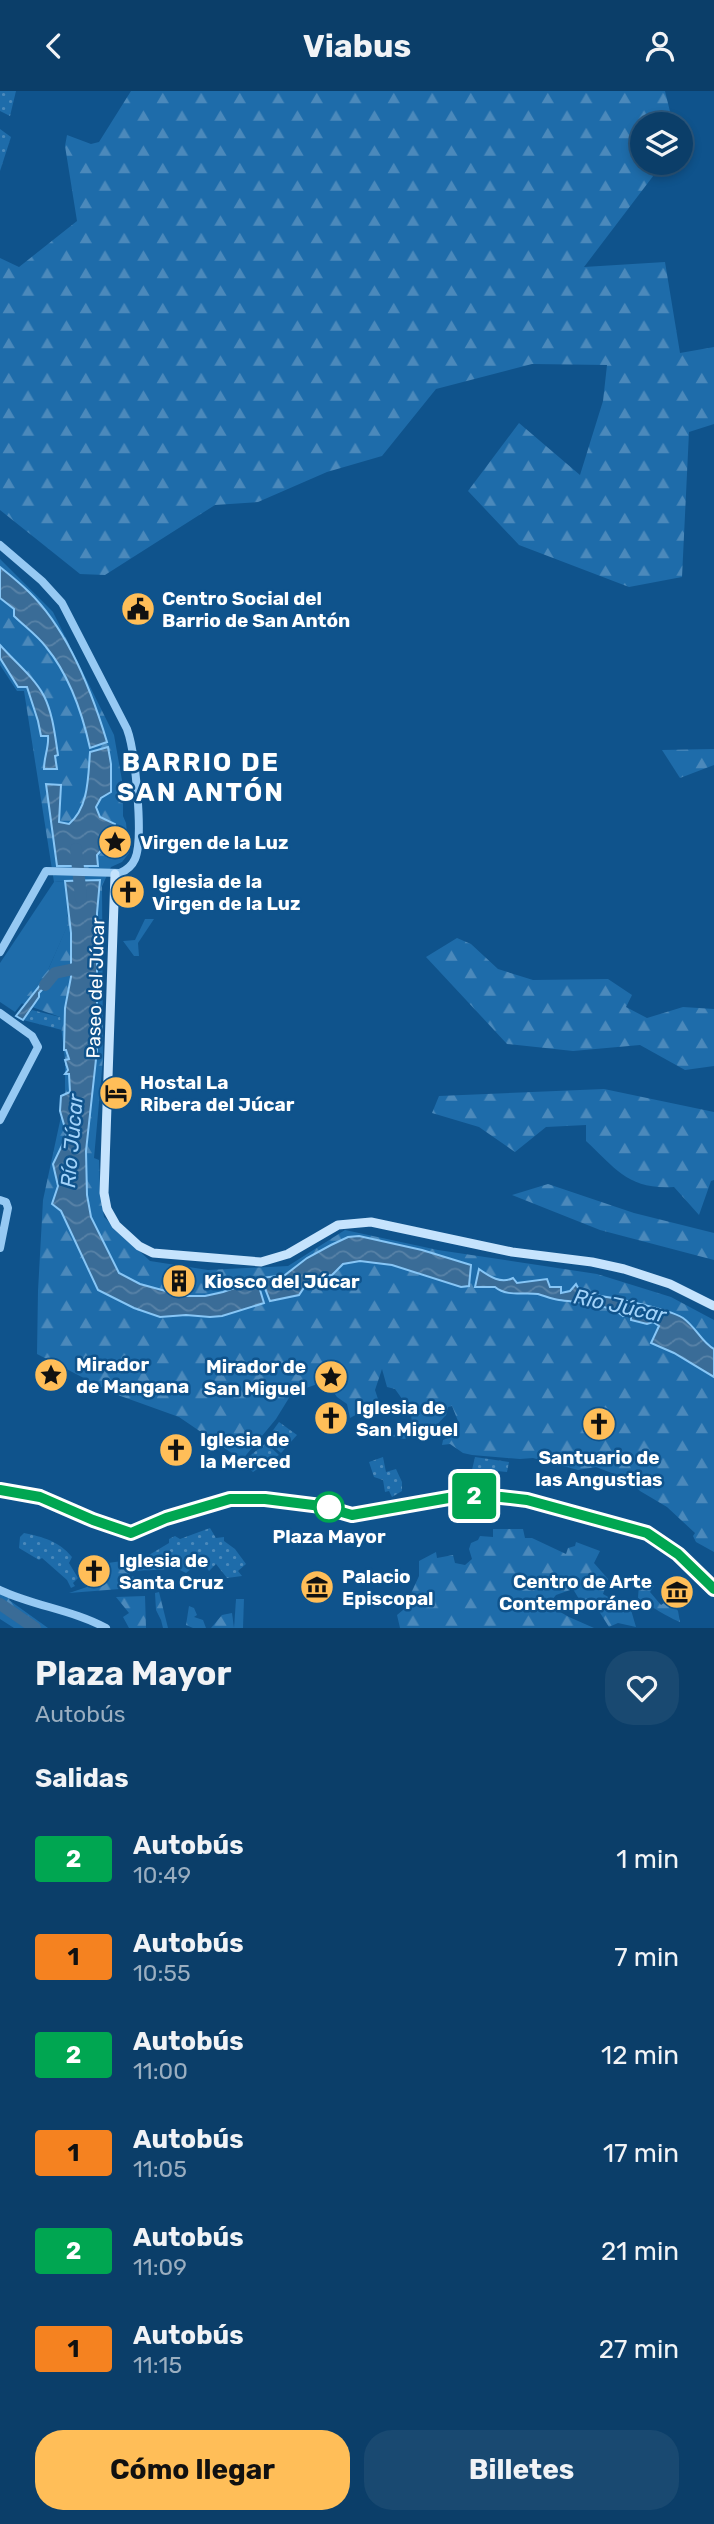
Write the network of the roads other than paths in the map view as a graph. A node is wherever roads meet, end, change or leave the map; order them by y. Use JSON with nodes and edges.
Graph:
{"nodes":[{"id":1,"x":0,"y":545,"type":"edge"},
{"id":2,"x":112,"y":874,"type":"junction"},
{"id":3,"x":0,"y":952,"type":"edge"},
{"id":4,"x":0,"y":1013,"type":"edge"},
{"id":5,"x":0,"y":1121,"type":"edge"},
{"id":6,"x":0,"y":1200,"type":"edge"},
{"id":7,"x":0,"y":1248,"type":"edge"},
{"id":8,"x":714,"y":1306,"type":"edge"},
{"id":9,"x":0,"y":1490,"type":"edge"},
{"id":10,"x":714,"y":1589,"type":"edge"},
{"id":11,"x":0,"y":1590,"type":"edge"},
{"id":12,"x":106,"y":1628,"type":"edge"}],
"edges":[{"from":1,"to":2,"type":"street"},
{"from":2,"to":3,"type":"street"},
{"from":2,"to":8,"type":"main road","name":"Paseo del Júcar"},
{"from":4,"to":5,"type":"street"},
{"from":6,"to":7,"type":"street"},
{"from":9,"to":10,"type":"street"},
{"from":11,"to":12,"type":"street"}]}
